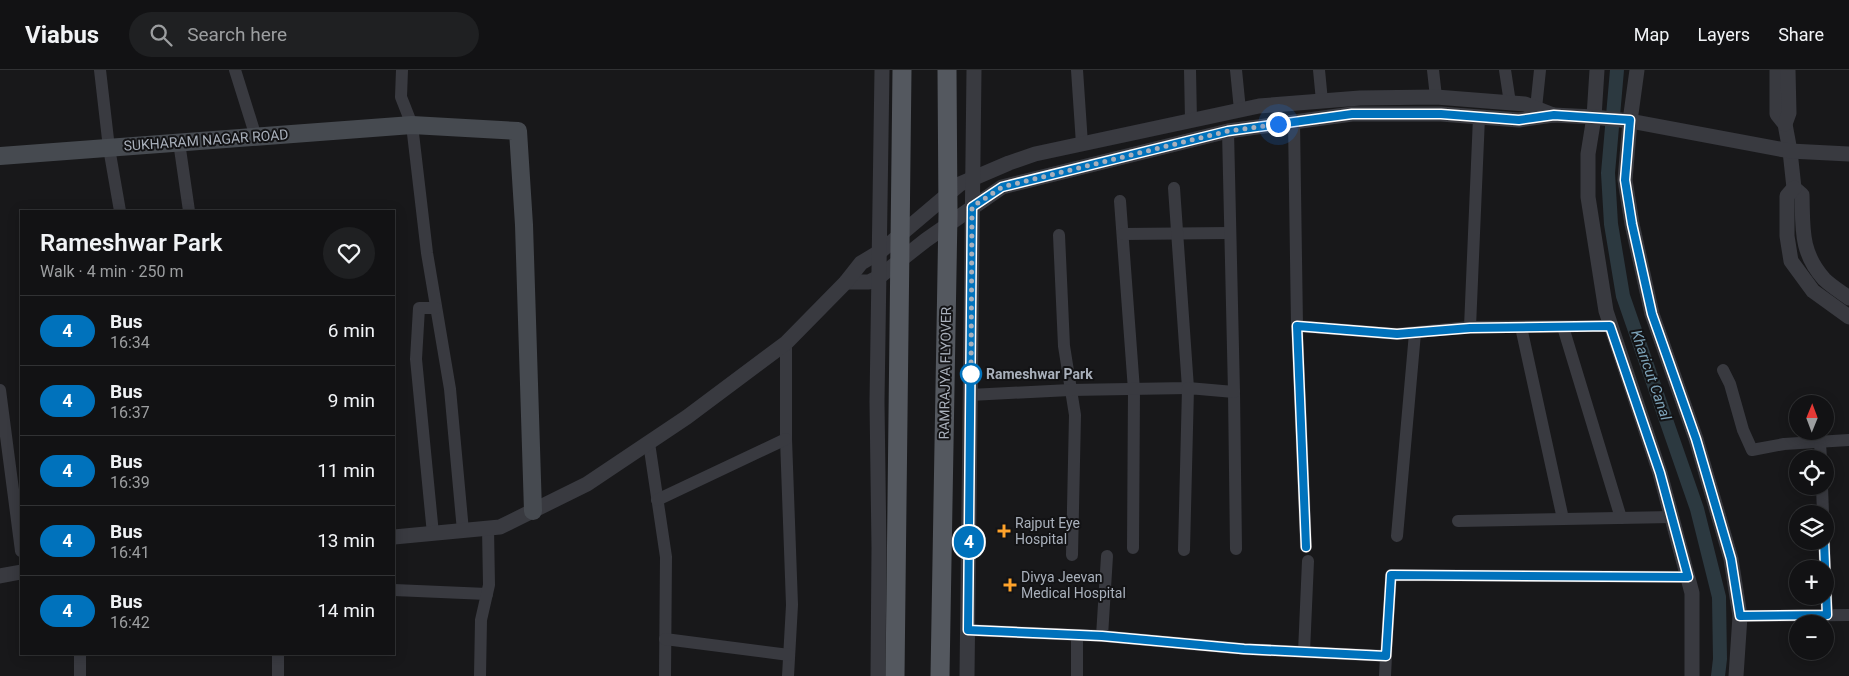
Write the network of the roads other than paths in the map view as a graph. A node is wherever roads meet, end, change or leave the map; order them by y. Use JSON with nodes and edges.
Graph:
{"nodes":[{"id":1,"x":100,"y":70,"type":"edge"},
{"id":2,"x":235,"y":70,"type":"edge"},
{"id":3,"x":402,"y":70,"type":"edge"},
{"id":4,"x":882,"y":70,"type":"edge"},
{"id":5,"x":902,"y":70,"type":"edge"},
{"id":6,"x":948,"y":70,"type":"edge"},
{"id":7,"x":974,"y":70,"type":"edge"},
{"id":8,"x":1077,"y":70,"type":"edge"},
{"id":9,"x":1190,"y":70,"type":"edge"},
{"id":10,"x":1236,"y":70,"type":"edge"},
{"id":11,"x":1319,"y":70,"type":"edge"},
{"id":12,"x":1433,"y":70,"type":"edge"},
{"id":13,"x":1505,"y":70,"type":"edge"},
{"id":14,"x":1540,"y":70,"type":"edge"},
{"id":15,"x":1597,"y":70,"type":"edge"},
{"id":16,"x":1637,"y":70,"type":"edge"},
{"id":17,"x":1777,"y":70,"type":"edge"},
{"id":18,"x":1788,"y":70,"type":"edge"},
{"id":19,"x":1436,"y":98,"type":"junction"},
{"id":20,"x":1322,"y":101,"type":"junction"},
{"id":21,"x":1510,"y":103,"type":"junction"},
{"id":22,"x":1536,"y":108,"type":"junction"},
{"id":23,"x":1240,"y":110,"type":"junction"},
{"id":24,"x":1554,"y":115,"type":"junction"},
{"id":25,"x":1480,"y":117,"type":"junction"},
{"id":26,"x":1594,"y":117,"type":"junction"},
{"id":27,"x":1190,"y":120,"type":"junction"},
{"id":28,"x":1630,"y":120,"type":"junction"},
{"id":29,"x":1294,"y":122,"type":"junction"},
{"id":30,"x":412,"y":124,"type":"junction"},
{"id":31,"x":1785,"y":124,"type":"junction"},
{"id":32,"x":1228,"y":131,"type":"junction"},
{"id":33,"x":256,"y":137,"type":"junction"},
{"id":34,"x":179,"y":142,"type":"junction"},
{"id":35,"x":1082,"y":144,"type":"junction"},
{"id":36,"x":109,"y":148,"type":"junction"},
{"id":37,"x":1790,"y":151,"type":"junction"},
{"id":38,"x":1849,"y":154,"type":"edge"},
{"id":39,"x":0,"y":156,"type":"edge"},
{"id":40,"x":972,"y":178,"type":"junction"},
{"id":41,"x":1174,"y":188,"type":"dead end"},
{"id":42,"x":1794,"y":188,"type":"junction"},
{"id":43,"x":1120,"y":201,"type":"dead end"},
{"id":44,"x":972,"y":207,"type":"junction"},
{"id":45,"x":120,"y":210,"type":"edge"},
{"id":46,"x":189,"y":210,"type":"edge"},
{"id":47,"x":1230,"y":232,"type":"junction"},
{"id":48,"x":1178,"y":233,"type":"junction"},
{"id":49,"x":1123,"y":234,"type":"junction"},
{"id":50,"x":1059,"y":236,"type":"dead end"},
{"id":51,"x":880,"y":251,"type":"junction"},
{"id":52,"x":880,"y":277,"type":"junction"},
{"id":53,"x":846,"y":282,"type":"junction"},
{"id":54,"x":1849,"y":298,"type":"edge"},
{"id":55,"x":436,"y":308,"type":"junction"},
{"id":56,"x":1849,"y":317,"type":"edge"},
{"id":57,"x":1297,"y":326,"type":"junction"},
{"id":58,"x":1610,"y":326,"type":"junction"},
{"id":59,"x":1521,"y":327,"type":"junction"},
{"id":60,"x":1562,"y":327,"type":"junction"},
{"id":61,"x":1470,"y":328,"type":"junction"},
{"id":62,"x":1415,"y":333,"type":"junction"},
{"id":63,"x":786,"y":343,"type":"junction"},
{"id":64,"x":1723,"y":370,"type":"dead end"},
{"id":65,"x":1188,"y":388,"type":"junction"},
{"id":66,"x":0,"y":390,"type":"edge"},
{"id":67,"x":1070,"y":390,"type":"junction"},
{"id":68,"x":1134,"y":390,"type":"junction"},
{"id":69,"x":1234,"y":392,"type":"junction"},
{"id":70,"x":970,"y":395,"type":"junction"},
{"id":71,"x":786,"y":439,"type":"junction"},
{"id":72,"x":1849,"y":440,"type":"edge"},
{"id":73,"x":649,"y":442,"type":"junction"},
{"id":74,"x":1820,"y":443,"type":"junction"},
{"id":75,"x":1820,"y":450,"type":"edge"},
{"id":76,"x":657,"y":500,"type":"junction"},
{"id":77,"x":533,"y":511,"type":"junction"},
{"id":78,"x":1621,"y":518,"type":"junction"},
{"id":79,"x":1672,"y":518,"type":"junction"},
{"id":80,"x":1563,"y":519,"type":"junction"},
{"id":81,"x":1458,"y":521,"type":"dead end"},
{"id":82,"x":488,"y":528,"type":"junction"},
{"id":83,"x":463,"y":531,"type":"junction"},
{"id":84,"x":433,"y":534,"type":"junction"},
{"id":85,"x":1397,"y":536,"type":"dead end"},
{"id":86,"x":395,"y":538,"type":"edge"},
{"id":87,"x":20,"y":543,"type":"edge"},
{"id":88,"x":1306,"y":547,"type":"dead end"},
{"id":89,"x":1133,"y":548,"type":"dead end"},
{"id":90,"x":1236,"y":549,"type":"dead end"},
{"id":91,"x":1184,"y":550,"type":"dead end"},
{"id":92,"x":1824,"y":550,"type":"edge"},
{"id":93,"x":1072,"y":555,"type":"dead end"},
{"id":94,"x":1108,"y":556,"type":"dead end"},
{"id":95,"x":1308,"y":561,"type":"dead end"},
{"id":96,"x":20,"y":572,"type":"edge"},
{"id":97,"x":0,"y":576,"type":"edge"},
{"id":98,"x":1688,"y":577,"type":"junction"},
{"id":99,"x":395,"y":590,"type":"edge"},
{"id":100,"x":487,"y":594,"type":"junction"},
{"id":101,"x":1789,"y":615,"type":"edge"},
{"id":102,"x":1827,"y":615,"type":"edge"},
{"id":103,"x":1834,"y":615,"type":"edge"},
{"id":104,"x":1849,"y":615,"type":"edge"},
{"id":105,"x":1740,"y":616,"type":"junction"},
{"id":106,"x":968,"y":630,"type":"junction"},
{"id":107,"x":1077,"y":636,"type":"junction"},
{"id":108,"x":1102,"y":636,"type":"junction"},
{"id":109,"x":665,"y":639,"type":"junction"},
{"id":110,"x":1304,"y":652,"type":"junction"},
{"id":111,"x":80,"y":655,"type":"edge"},
{"id":112,"x":278,"y":655,"type":"edge"},
{"id":113,"x":789,"y":655,"type":"junction"},
{"id":114,"x":1386,"y":656,"type":"junction"},
{"id":115,"x":80,"y":676,"type":"edge"},
{"id":116,"x":278,"y":676,"type":"edge"},
{"id":117,"x":480,"y":676,"type":"edge"},
{"id":118,"x":665,"y":676,"type":"edge"},
{"id":119,"x":788,"y":676,"type":"edge"},
{"id":120,"x":878,"y":676,"type":"edge"},
{"id":121,"x":895,"y":676,"type":"edge"},
{"id":122,"x":940,"y":676,"type":"edge"},
{"id":123,"x":967,"y":676,"type":"edge"},
{"id":124,"x":1077,"y":676,"type":"edge"},
{"id":125,"x":1385,"y":676,"type":"edge"},
{"id":126,"x":1692,"y":676,"type":"edge"},
{"id":127,"x":1736,"y":676,"type":"edge"}],
"edges":[{"from":1,"to":36,"type":"street"},
{"from":2,"to":33,"type":"street"},
{"from":3,"to":30,"type":"street"},
{"from":4,"to":51,"type":"street"},
{"from":5,"to":121,"type":"main road"},
{"from":6,"to":122,"type":"main road","name":"RAMRAJYA FLYOVER"},
{"from":7,"to":40,"type":"street"},
{"from":8,"to":35,"type":"street"},
{"from":9,"to":27,"type":"street"},
{"from":10,"to":23,"type":"street"},
{"from":11,"to":20,"type":"street"},
{"from":12,"to":19,"type":"street"},
{"from":13,"to":21,"type":"street"},
{"from":14,"to":22,"type":"street"},
{"from":15,"to":26,"type":"street"},
{"from":16,"to":28,"type":"street"},
{"from":17,"to":31,"type":"street"},
{"from":18,"to":31,"type":"street"},
{"from":19,"to":20,"type":"street"},
{"from":19,"to":21,"type":"street"},
{"from":20,"to":23,"type":"street"},
{"from":21,"to":22,"type":"street"},
{"from":22,"to":24,"type":"street"},
{"from":23,"to":27,"type":"street"},
{"from":24,"to":25,"type":"street"},
{"from":24,"to":26,"type":"street"},
{"from":25,"to":29,"type":"street"},
{"from":25,"to":61,"type":"street"},
{"from":26,"to":28,"type":"street"},
{"from":26,"to":58,"type":"street"},
{"from":27,"to":35,"type":"street"},
{"from":28,"to":37,"type":"street"},
{"from":28,"to":105,"type":"street"},
{"from":29,"to":32,"type":"street"},
{"from":29,"to":57,"type":"street"},
{"from":30,"to":33,"type":"main road","name":"SUKHARAM NAGAR ROAD"},
{"from":30,"to":55,"type":"street"},
{"from":30,"to":77,"type":"main road","name":"SUKHARAM NAGAR ROAD"},
{"from":31,"to":37,"type":"street"},
{"from":32,"to":44,"type":"street"},
{"from":32,"to":47,"type":"street"},
{"from":33,"to":34,"type":"main road","name":"SUKHARAM NAGAR ROAD"},
{"from":34,"to":36,"type":"main road","name":"SUKHARAM NAGAR ROAD"},
{"from":34,"to":46,"type":"street"},
{"from":35,"to":40,"type":"street"},
{"from":36,"to":39,"type":"main road","name":"SUKHARAM NAGAR ROAD"},
{"from":36,"to":45,"type":"street"},
{"from":37,"to":38,"type":"street"},
{"from":37,"to":42,"type":"street"},
{"from":40,"to":44,"type":"street"},
{"from":40,"to":51,"type":"street"},
{"from":41,"to":48,"type":"street"},
{"from":42,"to":54,"type":"street"},
{"from":42,"to":56,"type":"street"},
{"from":43,"to":49,"type":"street"},
{"from":44,"to":52,"type":"street"},
{"from":44,"to":70,"type":"street"},
{"from":47,"to":48,"type":"street"},
{"from":47,"to":69,"type":"street"},
{"from":48,"to":49,"type":"street"},
{"from":48,"to":65,"type":"street"},
{"from":49,"to":68,"type":"street"},
{"from":50,"to":67,"type":"street"},
{"from":51,"to":52,"type":"street"},
{"from":51,"to":53,"type":"street"},
{"from":52,"to":53,"type":"street"},
{"from":52,"to":120,"type":"street"},
{"from":53,"to":63,"type":"street"},
{"from":55,"to":83,"type":"street"},
{"from":55,"to":84,"type":"street"},
{"from":57,"to":62,"type":"street"},
{"from":57,"to":88,"type":"street"},
{"from":58,"to":60,"type":"street"},
{"from":58,"to":79,"type":"street"},
{"from":59,"to":60,"type":"street"},
{"from":59,"to":61,"type":"street"},
{"from":59,"to":80,"type":"street"},
{"from":60,"to":78,"type":"street"},
{"from":61,"to":62,"type":"street"},
{"from":62,"to":85,"type":"street"},
{"from":63,"to":71,"type":"street"},
{"from":63,"to":73,"type":"street"},
{"from":64,"to":74,"type":"street"},
{"from":65,"to":68,"type":"street"},
{"from":65,"to":69,"type":"street"},
{"from":65,"to":91,"type":"street"},
{"from":66,"to":87,"type":"street"},
{"from":67,"to":68,"type":"street"},
{"from":67,"to":70,"type":"street"},
{"from":67,"to":93,"type":"street"},
{"from":68,"to":89,"type":"street"},
{"from":69,"to":90,"type":"street"},
{"from":70,"to":106,"type":"street"},
{"from":71,"to":76,"type":"street"},
{"from":71,"to":113,"type":"street"},
{"from":72,"to":74,"type":"street"},
{"from":73,"to":76,"type":"street"},
{"from":73,"to":77,"type":"street"},
{"from":74,"to":75,"type":"street"},
{"from":76,"to":109,"type":"street"},
{"from":77,"to":82,"type":"street"},
{"from":78,"to":79,"type":"street"},
{"from":78,"to":80,"type":"street"},
{"from":79,"to":98,"type":"street"},
{"from":80,"to":81,"type":"street"},
{"from":82,"to":83,"type":"street"},
{"from":82,"to":100,"type":"street"},
{"from":83,"to":84,"type":"street"},
{"from":84,"to":86,"type":"street"},
{"from":92,"to":102,"type":"street"},
{"from":94,"to":108,"type":"street"},
{"from":95,"to":110,"type":"street"},
{"from":96,"to":97,"type":"street"},
{"from":98,"to":114,"type":"street"},
{"from":98,"to":126,"type":"street"},
{"from":99,"to":100,"type":"street"},
{"from":100,"to":117,"type":"street"},
{"from":101,"to":105,"type":"street"},
{"from":103,"to":104,"type":"street"},
{"from":105,"to":127,"type":"street"},
{"from":106,"to":107,"type":"street"},
{"from":106,"to":123,"type":"street"},
{"from":107,"to":108,"type":"street"},
{"from":107,"to":124,"type":"street"},
{"from":108,"to":110,"type":"street"},
{"from":109,"to":113,"type":"street"},
{"from":109,"to":118,"type":"street"},
{"from":110,"to":114,"type":"street"},
{"from":111,"to":115,"type":"street"},
{"from":112,"to":116,"type":"street"},
{"from":113,"to":119,"type":"street"},
{"from":114,"to":125,"type":"street"}]}
